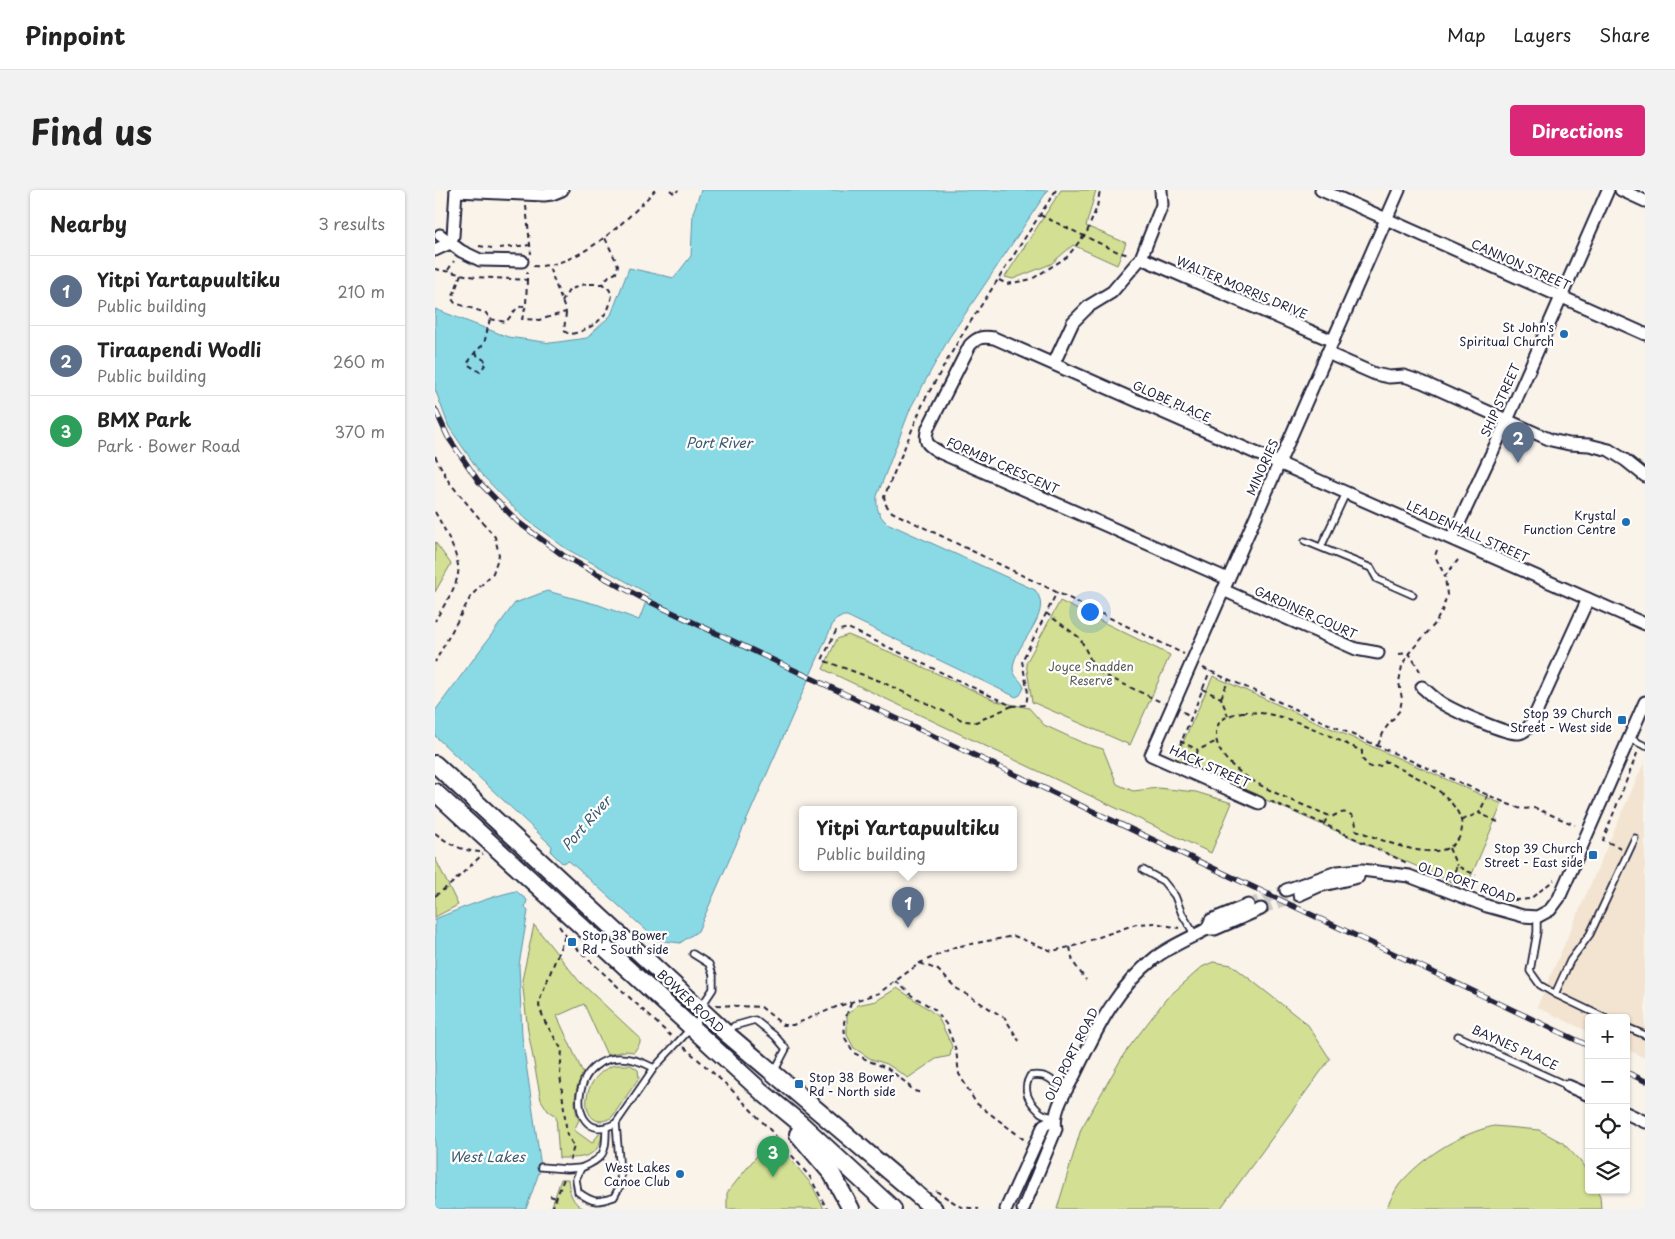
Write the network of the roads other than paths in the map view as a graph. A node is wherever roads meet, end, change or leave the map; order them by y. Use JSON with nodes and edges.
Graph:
{"nodes":[{"id":1,"x":456,"y":190,"type":"edge"},
{"id":2,"x":563,"y":190,"type":"edge"},
{"id":3,"x":1161,"y":190,"type":"edge"},
{"id":4,"x":1321,"y":190,"type":"edge"},
{"id":5,"x":1399,"y":190,"type":"edge"},
{"id":6,"x":1607,"y":190,"type":"edge"},
{"id":7,"x":1621,"y":190,"type":"edge"},
{"id":8,"x":540,"y":192,"type":"edge"},
{"id":9,"x":1645,"y":201,"type":"edge"},
{"id":10,"x":454,"y":209,"type":"junction"},
{"id":11,"x":1387,"y":219,"type":"junction"},
{"id":12,"x":438,"y":236,"type":"edge"},
{"id":13,"x":450,"y":243,"type":"junction"},
{"id":14,"x":435,"y":250,"type":"edge"},
{"id":15,"x":1141,"y":258,"type":"junction"},
{"id":16,"x":527,"y":264,"type":"road end"},
{"id":17,"x":1560,"y":296,"type":"junction"},
{"id":18,"x":1645,"y":334,"type":"edge"},
{"id":19,"x":1333,"y":341,"type":"junction"},
{"id":20,"x":1327,"y":353,"type":"junction"},
{"id":21,"x":1054,"y":364,"type":"junction"},
{"id":22,"x":1507,"y":420,"type":"junction"},
{"id":23,"x":1279,"y":464,"type":"junction"},
{"id":24,"x":1645,"y":476,"type":"edge"},
{"id":25,"x":1346,"y":492,"type":"junction"},
{"id":26,"x":1452,"y":538,"type":"junction"},
{"id":27,"x":1305,"y":541,"type":"dead end"},
{"id":28,"x":1321,"y":547,"type":"junction"},
{"id":29,"x":1226,"y":585,"type":"junction"},
{"id":30,"x":1413,"y":595,"type":"dead end"},
{"id":31,"x":1588,"y":598,"type":"junction"},
{"id":32,"x":1645,"y":624,"type":"edge"},
{"id":33,"x":1379,"y":653,"type":"dead end"},
{"id":34,"x":1422,"y":687,"type":"dead end"},
{"id":35,"x":1645,"y":702,"type":"edge"},
{"id":36,"x":1629,"y":738,"type":"junction"},
{"id":37,"x":1643,"y":745,"type":"edge"},
{"id":38,"x":1151,"y":755,"type":"joint"},
{"id":39,"x":435,"y":764,"type":"edge"},
{"id":40,"x":435,"y":792,"type":"edge"},
{"id":41,"x":1259,"y":803,"type":"dead end"},
{"id":42,"x":1635,"y":838,"type":"dead end"},
{"id":43,"x":1143,"y":870,"type":"dead end"},
{"id":44,"x":1387,"y":872,"type":"junction"},
{"id":45,"x":1286,"y":890,"type":"tunnel mouth"},
{"id":46,"x":1299,"y":894,"type":"tunnel mouth"},
{"id":47,"x":1248,"y":905,"type":"tunnel mouth"},
{"id":48,"x":1261,"y":909,"type":"tunnel mouth"},
{"id":49,"x":1537,"y":917,"type":"junction"},
{"id":50,"x":1207,"y":929,"type":"junction"},
{"id":51,"x":1195,"y":935,"type":"junction"},
{"id":52,"x":693,"y":954,"type":"dead end"},
{"id":53,"x":1555,"y":994,"type":"junction"},
{"id":54,"x":708,"y":1011,"type":"junction"},
{"id":55,"x":1597,"y":1014,"type":"edge"},
{"id":56,"x":692,"y":1027,"type":"junction"},
{"id":57,"x":1630,"y":1029,"type":"edge"},
{"id":58,"x":727,"y":1034,"type":"junction"},
{"id":59,"x":1645,"y":1035,"type":"edge"},
{"id":60,"x":1457,"y":1036,"type":"dead end"},
{"id":61,"x":654,"y":1068,"type":"junction"},
{"id":62,"x":773,"y":1074,"type":"junction"},
{"id":63,"x":1568,"y":1086,"type":"joint"},
{"id":64,"x":762,"y":1092,"type":"junction"},
{"id":65,"x":1065,"y":1093,"type":"junction"},
{"id":66,"x":1585,"y":1094,"type":"edge"},
{"id":67,"x":1630,"y":1116,"type":"edge"},
{"id":68,"x":1054,"y":1119,"type":"junction"},
{"id":69,"x":1645,"y":1122,"type":"edge"},
{"id":70,"x":616,"y":1123,"type":"junction"},
{"id":71,"x":607,"y":1128,"type":"junction"},
{"id":72,"x":541,"y":1167,"type":"dead end"},
{"id":73,"x":581,"y":1168,"type":"junction"},
{"id":74,"x":851,"y":1209,"type":"edge"},
{"id":75,"x":893,"y":1209,"type":"edge"},
{"id":76,"x":933,"y":1209,"type":"edge"},
{"id":77,"x":942,"y":1209,"type":"edge"},
{"id":78,"x":1006,"y":1209,"type":"edge"},
{"id":79,"x":1023,"y":1209,"type":"edge"}],
"edges":[{"from":1,"to":8,"type":"street"},
{"from":1,"to":10,"type":"street"},
{"from":2,"to":8,"type":"street"},
{"from":3,"to":15,"type":"street"},
{"from":4,"to":11,"type":"street","name":"CANNON STREET"},
{"from":5,"to":11,"type":"street","name":"MINORIES"},
{"from":6,"to":17,"type":"street","name":"SHIP STREET"},
{"from":7,"to":9,"type":"street"},
{"from":10,"to":12,"type":"street"},
{"from":10,"to":13,"type":"street"},
{"from":11,"to":17,"type":"street","name":"CANNON STREET"},
{"from":11,"to":19,"type":"street","name":"MINORIES"},
{"from":12,"to":13,"type":"street"},
{"from":13,"to":14,"type":"street"},
{"from":13,"to":16,"type":"street"},
{"from":15,"to":19,"type":"street","name":"WALTER MORRIS DRIVE"},
{"from":15,"to":21,"type":"street"},
{"from":17,"to":18,"type":"street","name":"CANNON STREET"},
{"from":17,"to":22,"type":"street","name":"SHIP STREET"},
{"from":19,"to":20,"type":"street","name":"MINORIES"},
{"from":20,"to":22,"type":"street"},
{"from":20,"to":23,"type":"street","name":"MINORIES"},
{"from":21,"to":23,"type":"street","name":"GLOBE PLACE"},
{"from":21,"to":29,"type":"street","name":"FORMBY CRESCENT"},
{"from":22,"to":24,"type":"street"},
{"from":22,"to":26,"type":"street","name":"SHIP STREET"},
{"from":23,"to":25,"type":"street","name":"LEADENHALL STREET"},
{"from":23,"to":29,"type":"street","name":"MINORIES"},
{"from":25,"to":26,"type":"street","name":"LEADENHALL STREET"},
{"from":25,"to":28,"type":"lane"},
{"from":26,"to":31,"type":"street","name":"LEADENHALL STREET"},
{"from":27,"to":28,"type":"lane"},
{"from":28,"to":30,"type":"lane"},
{"from":29,"to":33,"type":"street","name":"GARDINER COURT"},
{"from":29,"to":38,"type":"street","name":"MINORIES"},
{"from":31,"to":32,"type":"street","name":"LEADENHALL STREET"},
{"from":31,"to":34,"type":"street"},
{"from":35,"to":36,"type":"street"},
{"from":36,"to":37,"type":"lane"},
{"from":36,"to":49,"type":"street"},
{"from":38,"to":41,"type":"street","name":"HACK STREET"},
{"from":39,"to":54,"type":"main road","name":"BOWER ROAD"},
{"from":40,"to":56,"type":"main road","name":"BOWER ROAD"},
{"from":42,"to":53,"type":"lane"},
{"from":43,"to":51,"type":"lane"},
{"from":44,"to":45,"type":"street","name":"OLD PORT ROAD"},
{"from":44,"to":46,"type":"street","name":"OLD PORT ROAD"},
{"from":44,"to":49,"type":"street","name":"OLD PORT ROAD"},
{"from":47,"to":50,"type":"street","name":"OLD PORT ROAD"},
{"from":48,"to":50,"type":"street","name":"OLD PORT ROAD"},
{"from":49,"to":53,"type":"lane"},
{"from":50,"to":51,"type":"street","name":"OLD PORT ROAD"},
{"from":51,"to":65,"type":"street","name":"OLD PORT ROAD"},
{"from":52,"to":54,"type":"lane"},
{"from":53,"to":55,"type":"lane"},
{"from":54,"to":56,"type":"lane"},
{"from":54,"to":58,"type":"main road","name":"BOWER ROAD"},
{"from":56,"to":61,"type":"lane"},
{"from":56,"to":64,"type":"main road","name":"BOWER ROAD"},
{"from":57,"to":59,"type":"lane"},
{"from":58,"to":62,"type":"main road","name":"BOWER ROAD"},
{"from":58,"to":62,"type":"lane"},
{"from":60,"to":63,"type":"lane","name":"BAYNES PLACE"},
{"from":61,"to":70,"type":"lane"},
{"from":61,"to":71,"type":"lane"},
{"from":62,"to":76,"type":"main road","name":"BOWER ROAD"},
{"from":63,"to":66,"type":"street","name":"BAYNES PLACE"},
{"from":64,"to":74,"type":"main road"},
{"from":64,"to":75,"type":"main road","name":"BOWER ROAD"},
{"from":65,"to":68,"type":"street","name":"OLD PORT ROAD"},
{"from":65,"to":68,"type":"lane"},
{"from":67,"to":69,"type":"street"},
{"from":68,"to":78,"type":"street","name":"OLD PORT ROAD"},
{"from":68,"to":79,"type":"street","name":"OLD PORT ROAD"},
{"from":70,"to":71,"type":"lane"},
{"from":70,"to":73,"type":"lane"},
{"from":71,"to":73,"type":"lane"},
{"from":72,"to":73,"type":"lane"},
{"from":76,"to":77,"type":"main road"}]}
